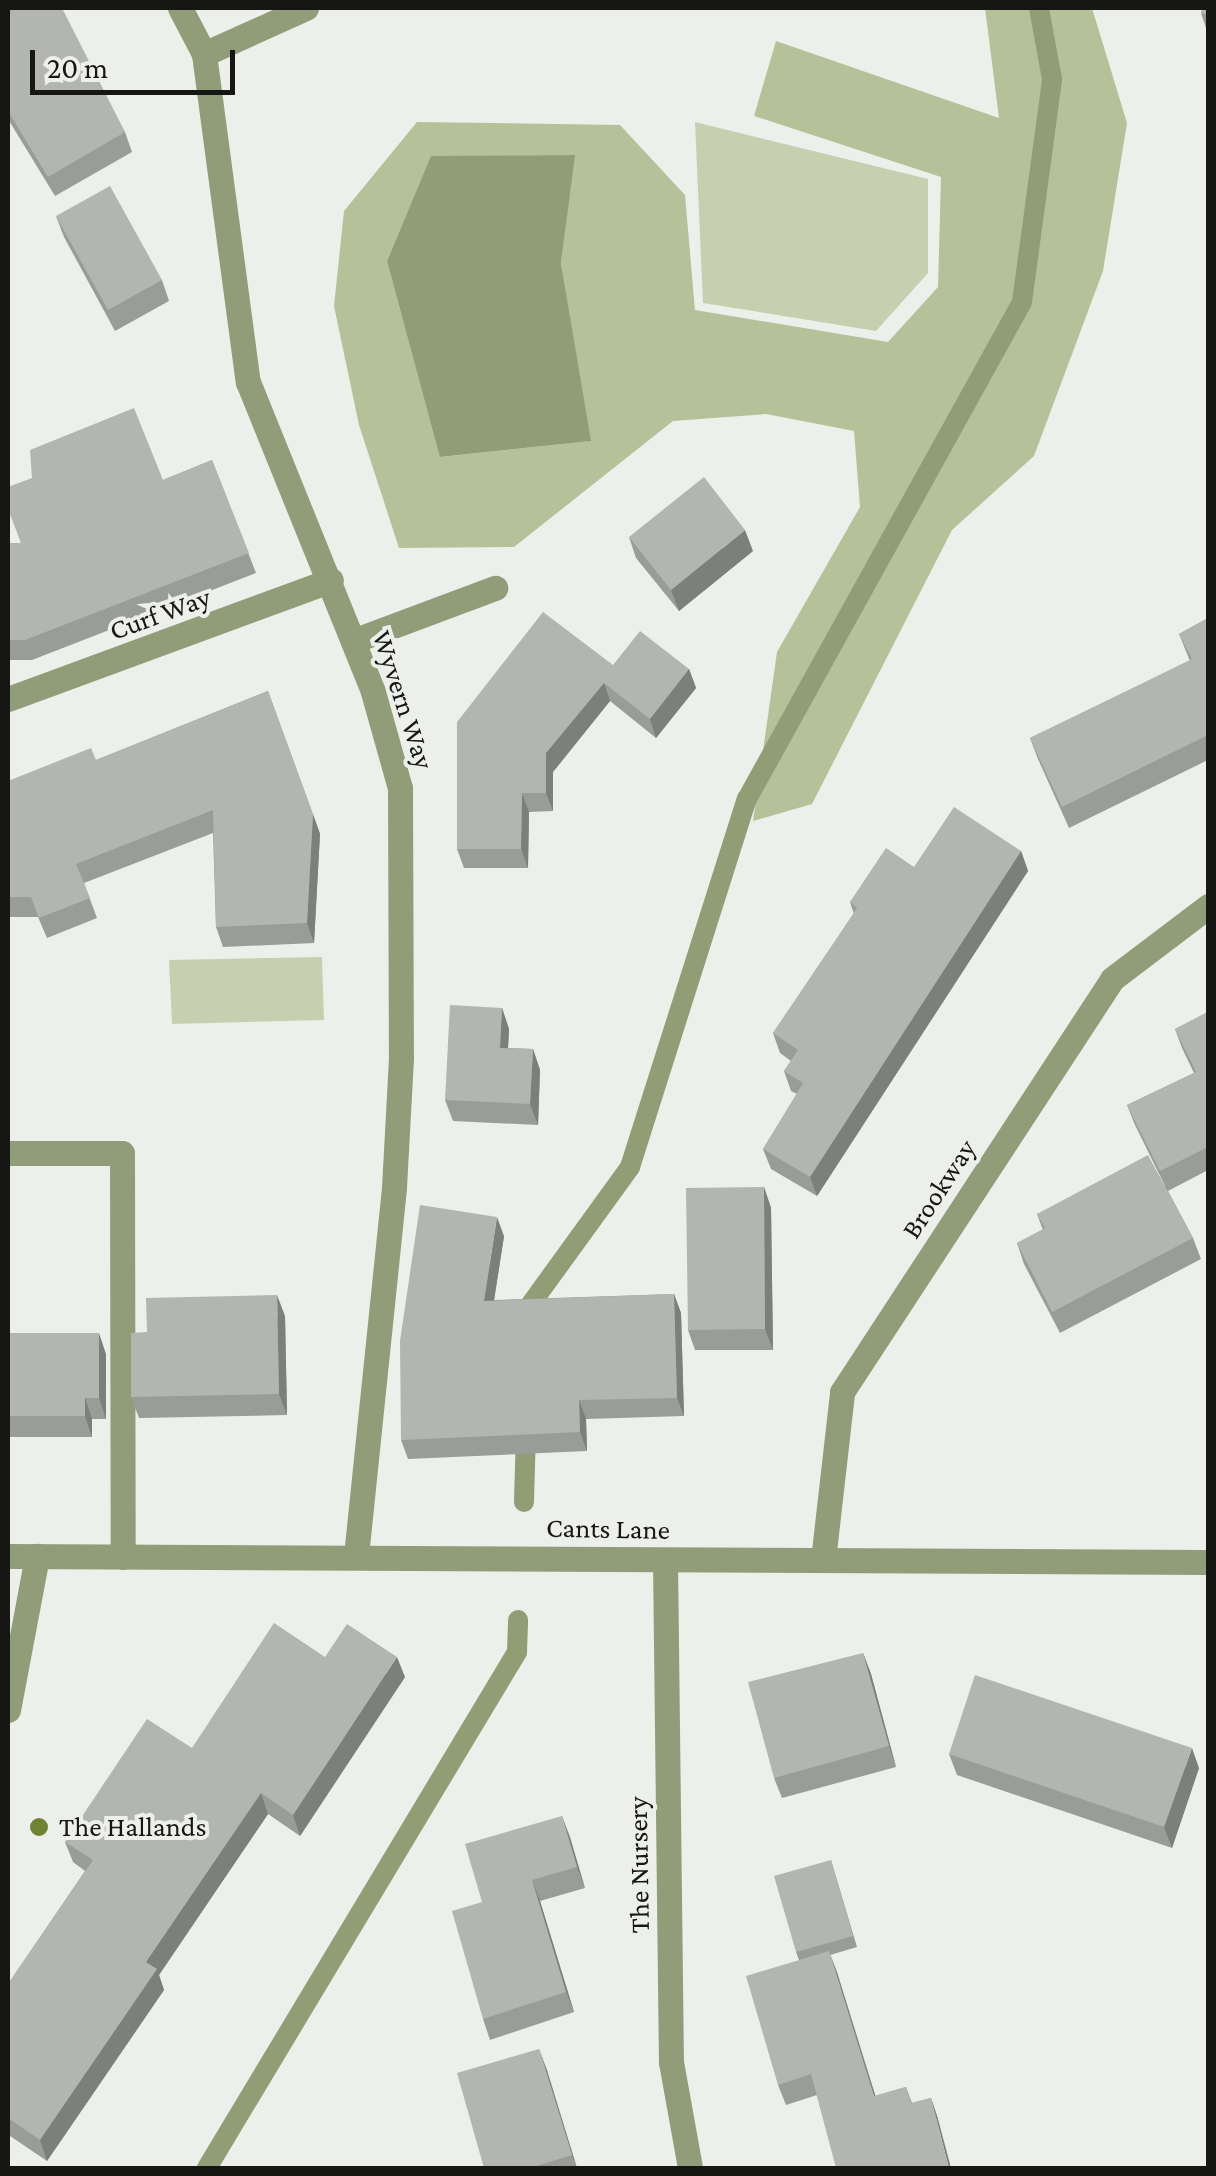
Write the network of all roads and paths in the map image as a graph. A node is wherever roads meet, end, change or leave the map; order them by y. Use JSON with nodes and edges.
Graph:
{"nodes":[{"id":1,"x":180,"y":8,"type":"edge"},
{"id":2,"x":306,"y":8,"type":"edge"},
{"id":3,"x":204,"y":54,"type":"junction"},
{"id":4,"x":330,"y":580,"type":"junction"},
{"id":5,"x":495,"y":588,"type":"dead end"},
{"id":6,"x":353,"y":641,"type":"junction"},
{"id":7,"x":8,"y":698,"type":"edge"},
{"id":8,"x":1208,"y":906,"type":"edge"},
{"id":9,"x":8,"y":1153,"type":"edge"},
{"id":10,"x":8,"y":1556,"type":"edge"},
{"id":11,"x":37,"y":1556,"type":"junction"},
{"id":12,"x":123,"y":1557,"type":"junction"},
{"id":13,"x":356,"y":1557,"type":"junction"},
{"id":14,"x":665,"y":1560,"type":"junction"},
{"id":15,"x":823,"y":1560,"type":"junction"},
{"id":16,"x":1208,"y":1562,"type":"edge"},
{"id":17,"x":8,"y":1710,"type":"edge"},
{"id":18,"x":690,"y":2168,"type":"edge"}],
"edges":[{"from":1,"to":3,"type":"street","name":"Wyvern Way"},
{"from":2,"to":3,"type":"street"},
{"from":3,"to":4,"type":"street","name":"Wyvern Way"},
{"from":4,"to":6,"type":"street","name":"Wyvern Way"},
{"from":4,"to":7,"type":"street","name":"Curf Way"},
{"from":5,"to":6,"type":"street"},
{"from":6,"to":13,"type":"street","name":"Wyvern Way"},
{"from":8,"to":15,"type":"street","name":"Brookway"},
{"from":9,"to":12,"type":"street"},
{"from":10,"to":11,"type":"street","name":"Cants Lane"},
{"from":11,"to":12,"type":"street","name":"Cants Lane"},
{"from":11,"to":17,"type":"street"},
{"from":12,"to":13,"type":"street","name":"Cants Lane"},
{"from":13,"to":14,"type":"street","name":"Cants Lane"},
{"from":14,"to":15,"type":"street","name":"Cants Lane"},
{"from":14,"to":18,"type":"street","name":"The Nursery"},
{"from":15,"to":16,"type":"street","name":"Cants Lane"}]}
